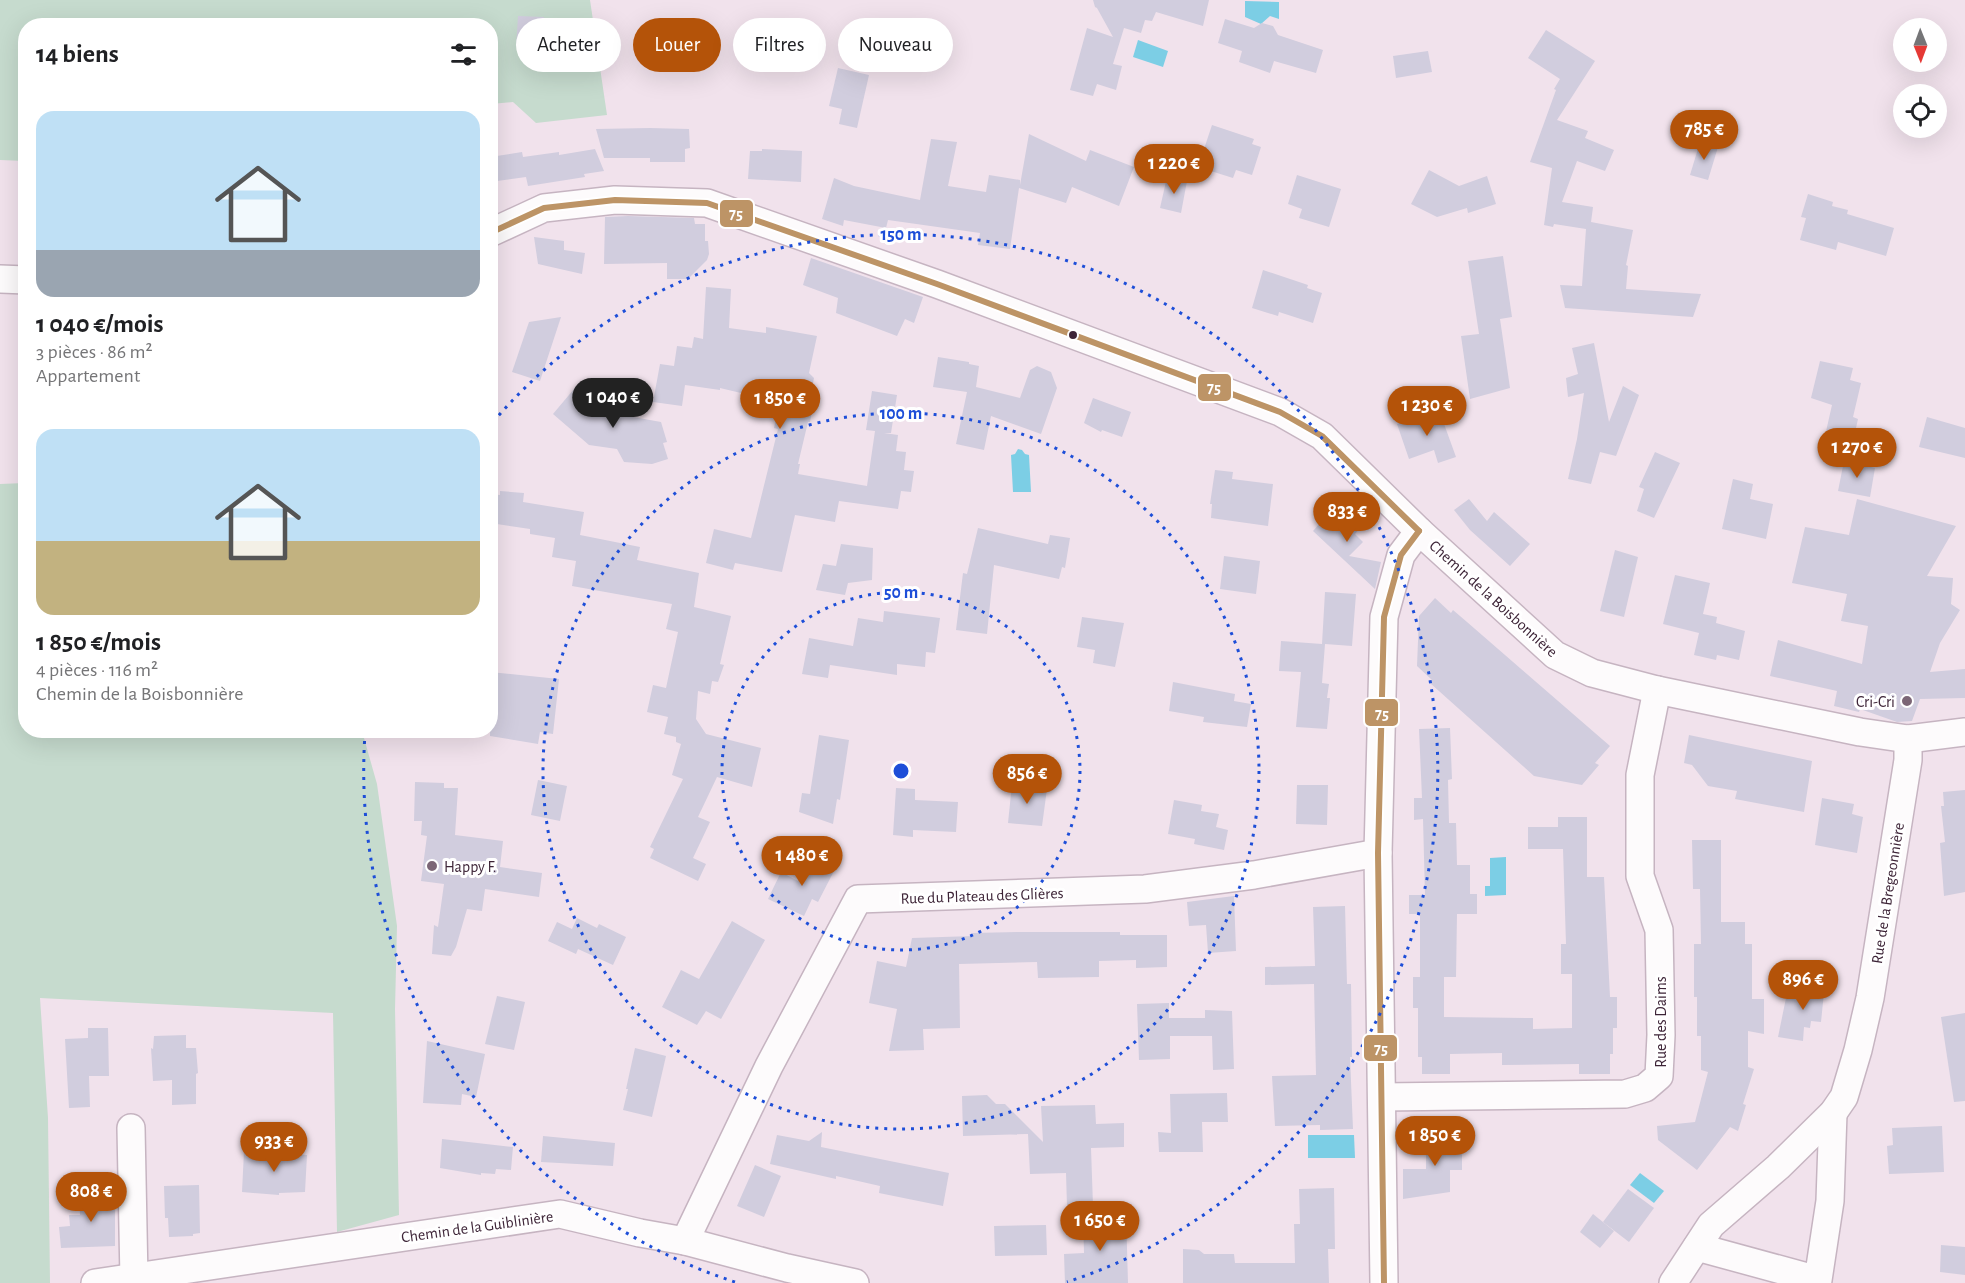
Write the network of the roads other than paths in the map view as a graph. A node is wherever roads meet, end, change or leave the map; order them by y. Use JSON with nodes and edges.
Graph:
{"nodes":[{"id":1,"x":498,"y":229,"type":"edge"},
{"id":2,"x":0,"y":279,"type":"edge"},
{"id":3,"x":18,"y":280,"type":"edge"},
{"id":4,"x":1419,"y":531,"type":"junction"},
{"id":5,"x":1657,"y":690,"type":"junction"},
{"id":6,"x":1965,"y":732,"type":"edge"},
{"id":7,"x":1908,"y":739,"type":"junction"},
{"id":8,"x":1378,"y":853,"type":"junction"},
{"id":9,"x":1382,"y":1097,"type":"junction"},
{"id":10,"x":1833,"y":1113,"type":"junction"},
{"id":11,"x":131,"y":1128,"type":"dead end"},
{"id":12,"x":685,"y":1241,"type":"junction"},
{"id":13,"x":1697,"y":1246,"type":"junction"},
{"id":14,"x":134,"y":1279,"type":"junction"},
{"id":15,"x":95,"y":1283,"type":"edge"},
{"id":16,"x":855,"y":1283,"type":"edge"},
{"id":17,"x":1384,"y":1283,"type":"edge"},
{"id":18,"x":1673,"y":1283,"type":"edge"}],
"edges":[{"from":1,"to":4,"type":"street","name":"Chemin de la Boisbonnière"},
{"from":2,"to":3,"type":"street"},
{"from":4,"to":5,"type":"street","name":"Chemin de la Boisbonnière"},
{"from":4,"to":8,"type":"street"},
{"from":5,"to":7,"type":"street","name":"Chemin de la Boisbonnière"},
{"from":5,"to":9,"type":"street","name":"Rue des Daims"},
{"from":6,"to":7,"type":"street","name":"Chemin de la Boisbonnière"},
{"from":7,"to":10,"type":"street","name":"Rue de la Bregeonnière"},
{"from":8,"to":9,"type":"street"},
{"from":8,"to":12,"type":"street","name":"Rue du Plateau des Glières"},
{"from":9,"to":17,"type":"street"},
{"from":10,"to":13,"type":"street","name":"Rue de la Bregeonnière"},
{"from":10,"to":13,"type":"street","name":"Rue de la Bregeonnière"},
{"from":11,"to":14,"type":"street"},
{"from":12,"to":14,"type":"street","name":"Chemin de la Guiblinière"},
{"from":12,"to":16,"type":"street","name":"Chemin de la Guiblinière"},
{"from":13,"to":18,"type":"street","name":"Rue de la Bregeonnière"},
{"from":14,"to":15,"type":"street","name":"Chemin de la Guiblinière"}]}
